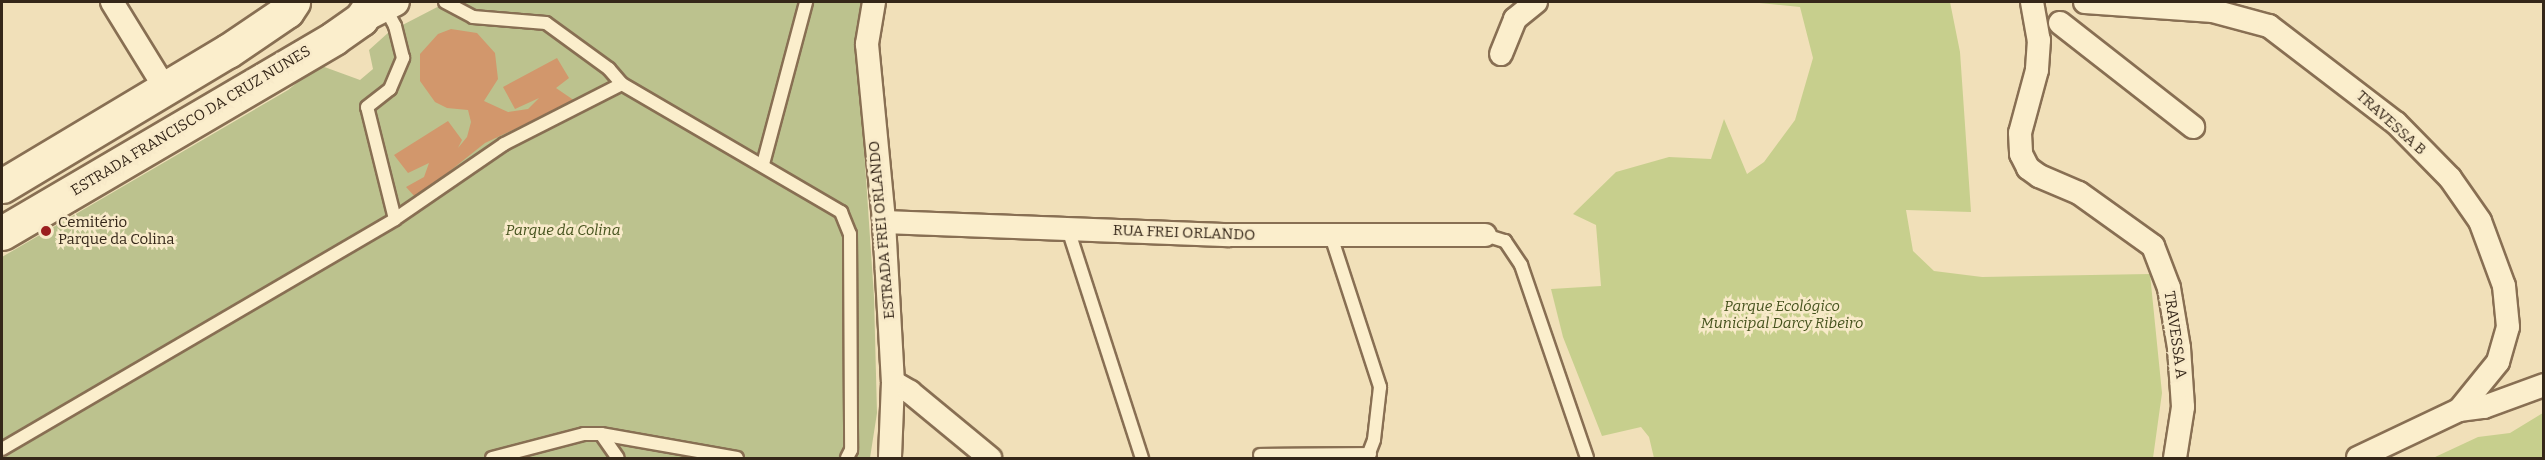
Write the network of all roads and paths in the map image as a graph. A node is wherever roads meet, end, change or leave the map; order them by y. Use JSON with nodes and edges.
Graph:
{"nodes":[{"id":1,"x":112,"y":2,"type":"edge"},
{"id":2,"x":446,"y":2,"type":"edge"},
{"id":3,"x":806,"y":2,"type":"edge"},
{"id":4,"x":874,"y":2,"type":"edge"},
{"id":5,"x":1536,"y":2,"type":"edge"},
{"id":6,"x":2032,"y":2,"type":"edge"},
{"id":7,"x":2086,"y":2,"type":"edge"},
{"id":8,"x":290,"y":6,"type":"edge"},
{"id":9,"x":379,"y":7,"type":"edge"},
{"id":10,"x":2060,"y":23,"type":"junction"},
{"id":11,"x":2039,"y":40,"type":"junction"},
{"id":12,"x":321,"y":44,"type":"junction"},
{"id":13,"x":1501,"y":54,"type":"dead end"},
{"id":14,"x":622,"y":84,"type":"junction"},
{"id":15,"x":165,"y":88,"type":"junction"},
{"id":16,"x":2193,"y":127,"type":"dead end"},
{"id":17,"x":763,"y":164,"type":"junction"},
{"id":18,"x":2,"y":186,"type":"edge"},
{"id":19,"x":395,"y":219,"type":"junction"},
{"id":20,"x":884,"y":222,"type":"junction"},
{"id":21,"x":1068,"y":229,"type":"junction"},
{"id":22,"x":2,"y":233,"type":"edge"},
{"id":23,"x":1485,"y":235,"type":"joint"},
{"id":24,"x":1331,"y":236,"type":"junction"},
{"id":25,"x":893,"y":382,"type":"junction"},
{"id":26,"x":2544,"y":385,"type":"edge"},
{"id":27,"x":2459,"y":410,"type":"junction"},
{"id":28,"x":602,"y":434,"type":"junction"},
{"id":29,"x":2,"y":449,"type":"edge"},
{"id":30,"x":1260,"y":455,"type":"dead end"},
{"id":31,"x":1369,"y":456,"type":"edge"},
{"id":32,"x":621,"y":458,"type":"edge"},
{"id":33,"x":492,"y":459,"type":"edge"},
{"id":34,"x":737,"y":459,"type":"edge"},
{"id":35,"x":847,"y":459,"type":"edge"},
{"id":36,"x":890,"y":459,"type":"edge"},
{"id":37,"x":990,"y":459,"type":"edge"},
{"id":38,"x":1142,"y":459,"type":"edge"},
{"id":39,"x":1587,"y":459,"type":"edge"},
{"id":40,"x":2175,"y":459,"type":"edge"},
{"id":41,"x":2358,"y":459,"type":"edge"}],
"edges":[{"from":1,"to":15,"type":"street"},
{"from":2,"to":14,"type":"lane"},
{"from":3,"to":17,"type":"lane"},
{"from":4,"to":20,"type":"street","name":"ESTRADA FREI ORLANDO"},
{"from":5,"to":13,"type":"street"},
{"from":6,"to":11,"type":"street","name":"TRAVESSA A"},
{"from":7,"to":10,"type":"street"},
{"from":7,"to":27,"type":"street","name":"TRAVESSA B"},
{"from":8,"to":12,"type":"main road"},
{"from":8,"to":15,"type":"main road"},
{"from":9,"to":12,"type":"main road","name":"ESTRADA FRANCISCO DA CRUZ NUNES"},
{"from":9,"to":19,"type":"lane"},
{"from":10,"to":11,"type":"street"},
{"from":10,"to":16,"type":"street"},
{"from":11,"to":40,"type":"street","name":"TRAVESSA A"},
{"from":12,"to":22,"type":"main road","name":"ESTRADA FRANCISCO DA CRUZ NUNES"},
{"from":14,"to":17,"type":"lane"},
{"from":14,"to":19,"type":"lane"},
{"from":15,"to":18,"type":"main road"},
{"from":17,"to":35,"type":"lane"},
{"from":19,"to":29,"type":"lane"},
{"from":20,"to":21,"type":"street","name":"RUA FREI ORLANDO"},
{"from":20,"to":25,"type":"street","name":"ESTRADA FREI ORLANDO"},
{"from":21,"to":24,"type":"street","name":"RUA FREI ORLANDO"},
{"from":21,"to":38,"type":"lane"},
{"from":23,"to":24,"type":"street","name":"RUA FREI ORLANDO"},
{"from":23,"to":39,"type":"lane"},
{"from":24,"to":31,"type":"lane"},
{"from":25,"to":36,"type":"street","name":"ESTRADA FREI ORLANDO"},
{"from":25,"to":37,"type":"street"},
{"from":26,"to":27,"type":"street","name":"TRAVESSA B"},
{"from":27,"to":41,"type":"street","name":"TRAVESSA B"},
{"from":28,"to":32,"type":"lane"},
{"from":28,"to":33,"type":"lane"},
{"from":28,"to":34,"type":"lane"},
{"from":30,"to":31,"type":"lane"}]}
